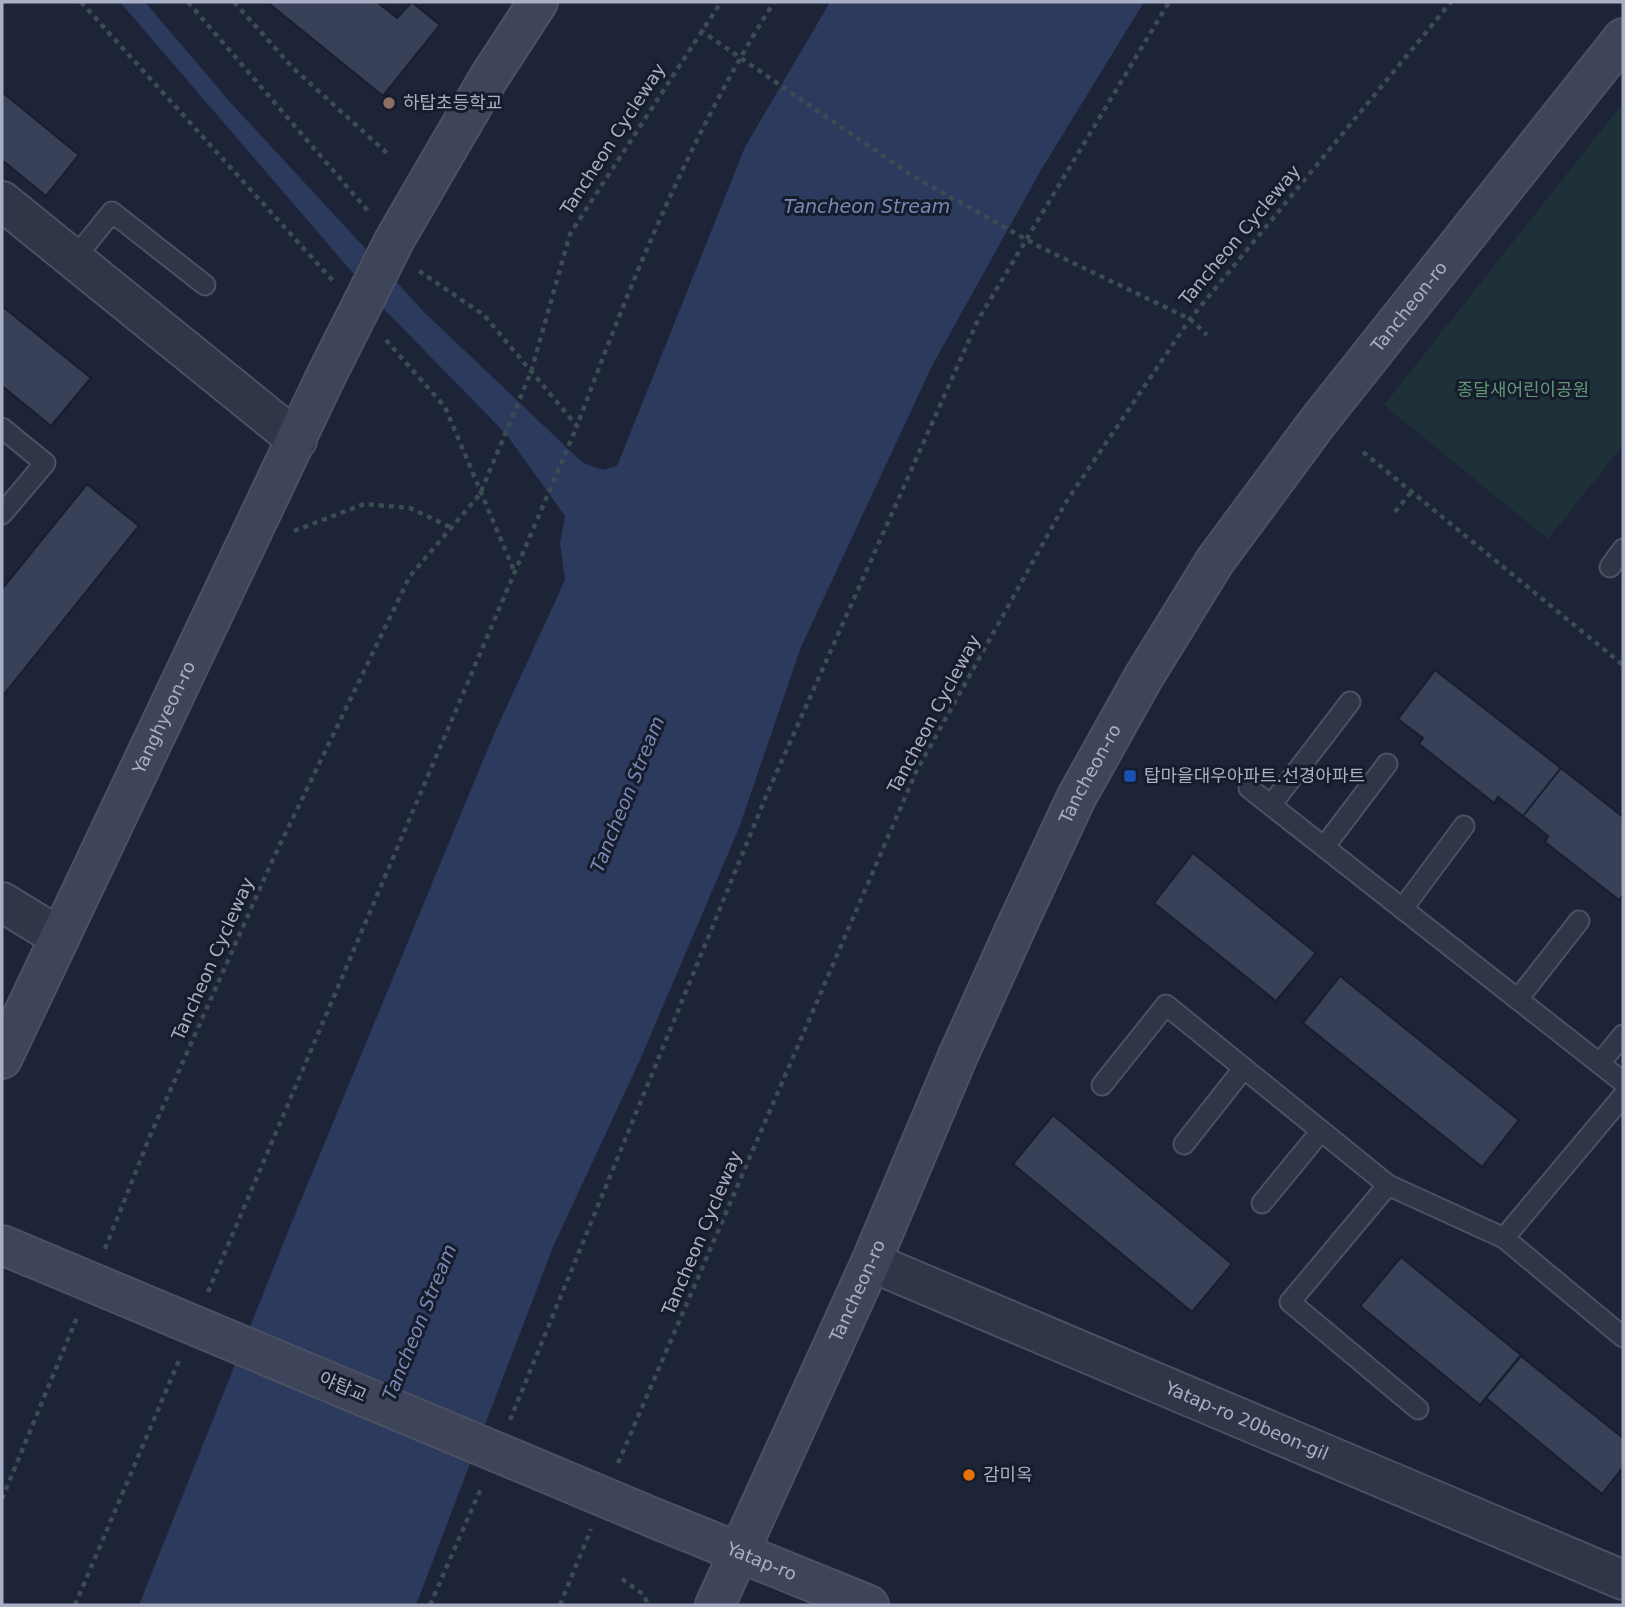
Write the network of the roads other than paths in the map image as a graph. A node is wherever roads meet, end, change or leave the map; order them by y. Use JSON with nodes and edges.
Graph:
{"nodes":[{"id":1,"x":538,"y":2,"type":"edge"},
{"id":2,"x":1623,"y":38,"type":"edge"},
{"id":3,"x":2,"y":201,"type":"edge"},
{"id":4,"x":74,"y":259,"type":"junction"},
{"id":5,"x":205,"y":285,"type":"dead end"},
{"id":6,"x":2,"y":428,"type":"edge"},
{"id":7,"x":297,"y":440,"type":"junction"},
{"id":8,"x":2,"y":514,"type":"edge"},
{"id":9,"x":1623,"y":549,"type":"edge"},
{"id":10,"x":1609,"y":567,"type":"dead end"},
{"id":11,"x":1350,"y":702,"type":"dead end"},
{"id":12,"x":1387,"y":764,"type":"dead end"},
{"id":13,"x":1249,"y":788,"type":"dead end"},
{"id":14,"x":1271,"y":805,"type":"junction"},
{"id":15,"x":1464,"y":826,"type":"dead end"},
{"id":16,"x":1324,"y":847,"type":"junction"},
{"id":17,"x":2,"y":902,"type":"edge"},
{"id":18,"x":1403,"y":908,"type":"junction"},
{"id":19,"x":1579,"y":920,"type":"dead end"},
{"id":20,"x":59,"y":937,"type":"junction"},
{"id":21,"x":1518,"y":999,"type":"junction"},
{"id":22,"x":1623,"y":1035,"type":"edge"},
{"id":23,"x":2,"y":1059,"type":"edge"},
{"id":24,"x":1600,"y":1063,"type":"junction"},
{"id":25,"x":1244,"y":1068,"type":"junction"},
{"id":26,"x":1623,"y":1082,"type":"edge"},
{"id":27,"x":1102,"y":1086,"type":"dead end"},
{"id":28,"x":1623,"y":1096,"type":"edge"},
{"id":29,"x":1321,"y":1130,"type":"junction"},
{"id":30,"x":1184,"y":1144,"type":"dead end"},
{"id":31,"x":1388,"y":1185,"type":"junction"},
{"id":32,"x":1262,"y":1203,"type":"dead end"},
{"id":33,"x":1504,"y":1238,"type":"junction"},
{"id":34,"x":16,"y":1251,"type":"edge"},
{"id":35,"x":872,"y":1262,"type":"junction"},
{"id":36,"x":1623,"y":1337,"type":"edge"},
{"id":37,"x":1418,"y":1409,"type":"dead end"},
{"id":38,"x":654,"y":1518,"type":"joint"},
{"id":39,"x":738,"y":1550,"type":"junction"},
{"id":40,"x":1623,"y":1580,"type":"edge"},
{"id":41,"x":715,"y":1605,"type":"edge"},
{"id":42,"x":869,"y":1605,"type":"edge"}],
"edges":[{"from":1,"to":7,"type":"main road","name":"Yanghyeon-ro","bridge":true},
{"from":2,"to":35,"type":"main road","name":"Tancheon-ro"},
{"from":3,"to":4,"type":"street"},
{"from":4,"to":5,"type":"lane"},
{"from":4,"to":7,"type":"street"},
{"from":6,"to":8,"type":"lane"},
{"from":7,"to":20,"type":"main road","name":"Yanghyeon-ro"},
{"from":9,"to":10,"type":"lane"},
{"from":11,"to":14,"type":"lane"},
{"from":12,"to":16,"type":"lane"},
{"from":13,"to":14,"type":"lane"},
{"from":14,"to":16,"type":"lane"},
{"from":15,"to":18,"type":"lane"},
{"from":16,"to":18,"type":"lane"},
{"from":17,"to":20,"type":"street"},
{"from":18,"to":21,"type":"lane"},
{"from":19,"to":21,"type":"lane"},
{"from":20,"to":23,"type":"main road","name":"Yanghyeon-ro"},
{"from":21,"to":24,"type":"lane"},
{"from":22,"to":24,"type":"lane"},
{"from":24,"to":26,"type":"lane"},
{"from":25,"to":27,"type":"lane"},
{"from":25,"to":29,"type":"lane"},
{"from":25,"to":30,"type":"lane"},
{"from":28,"to":33,"type":"lane"},
{"from":29,"to":31,"type":"lane"},
{"from":29,"to":32,"type":"lane"},
{"from":31,"to":33,"type":"lane"},
{"from":31,"to":37,"type":"lane"},
{"from":33,"to":36,"type":"lane"},
{"from":34,"to":38,"type":"main road","name":"야탑교","bridge":true},
{"from":35,"to":39,"type":"main road","name":"Tancheon-ro"},
{"from":35,"to":40,"type":"street","name":"Yatap-ro 20beon-gil"},
{"from":38,"to":39,"type":"main road","name":"Yatap-ro"},
{"from":39,"to":41,"type":"main road","name":"Tancheon-ro"},
{"from":39,"to":42,"type":"main road","name":"Yatap-ro"}]}
